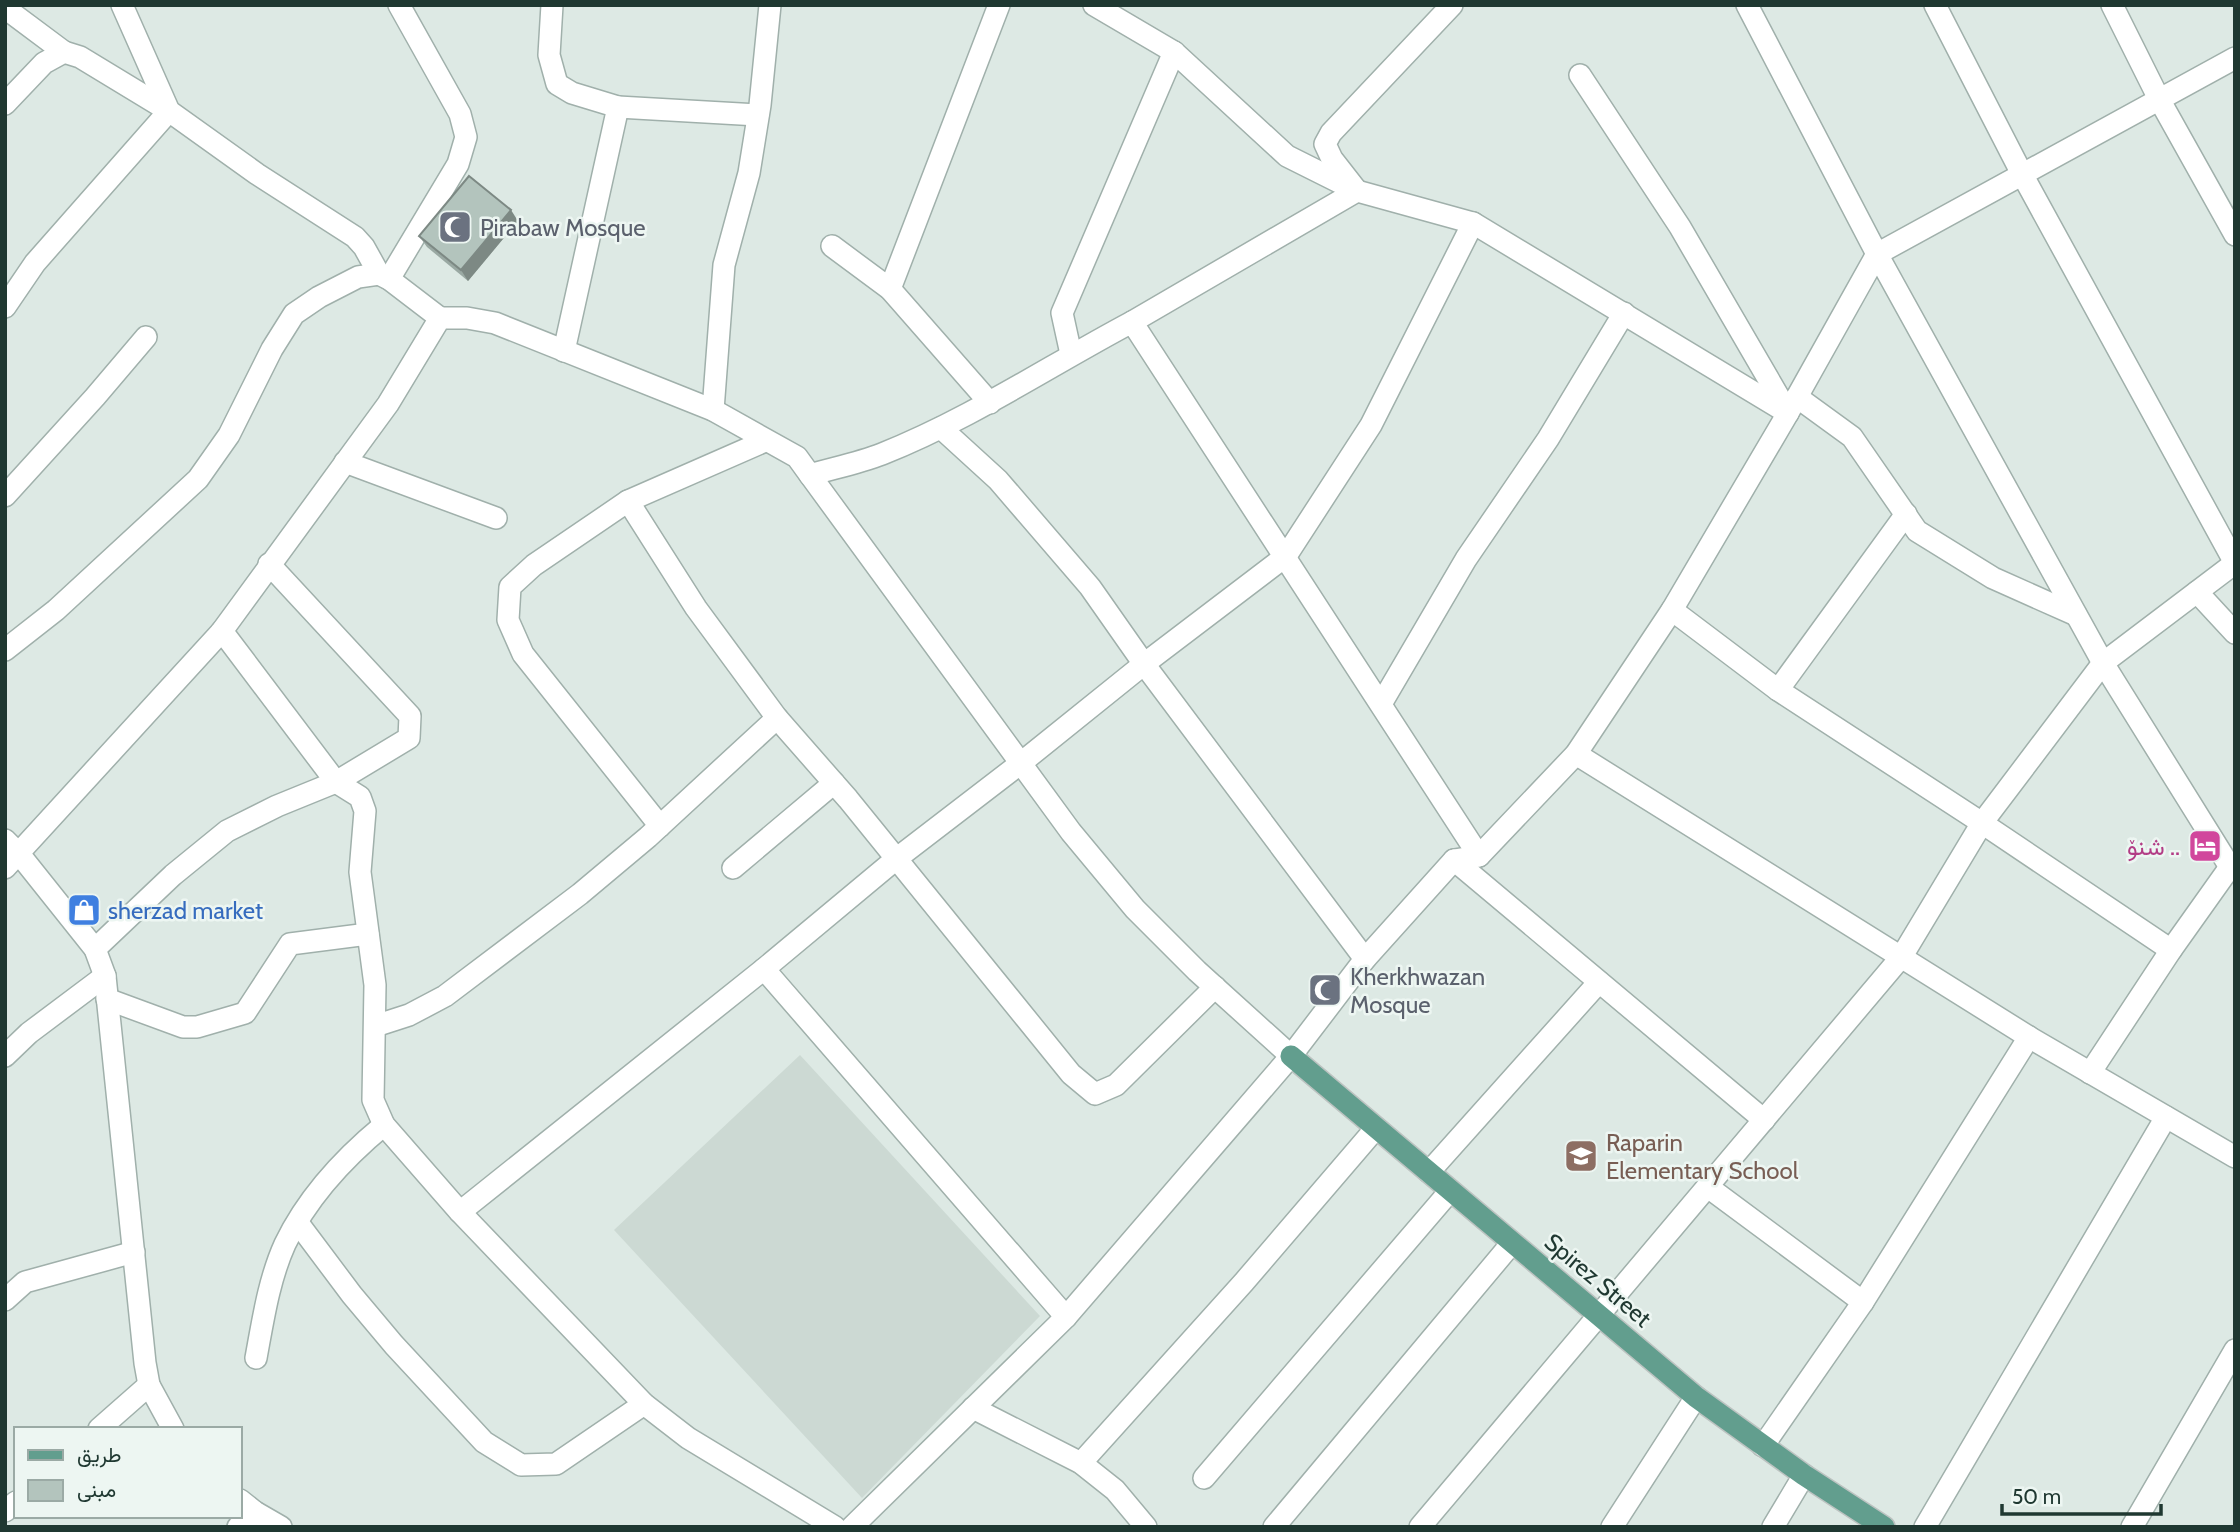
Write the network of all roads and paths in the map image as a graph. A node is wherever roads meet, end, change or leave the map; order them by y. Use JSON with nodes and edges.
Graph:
{"nodes":[{"id":1,"x":122,"y":5,"type":"edge"},
{"id":2,"x":399,"y":5,"type":"edge"},
{"id":3,"x":552,"y":5,"type":"edge"},
{"id":4,"x":770,"y":5,"type":"edge"},
{"id":5,"x":999,"y":5,"type":"edge"},
{"id":6,"x":1094,"y":5,"type":"edge"},
{"id":7,"x":1452,"y":5,"type":"edge"},
{"id":8,"x":1747,"y":5,"type":"edge"},
{"id":9,"x":1935,"y":5,"type":"edge"},
{"id":10,"x":2112,"y":5,"type":"edge"},
{"id":11,"x":5,"y":8,"type":"edge"},
{"id":12,"x":64,"y":52,"type":"junction"},
{"id":13,"x":1174,"y":52,"type":"junction"},
{"id":14,"x":2235,"y":58,"type":"edge"},
{"id":15,"x":1580,"y":75,"type":"dead end"},
{"id":16,"x":2159,"y":99,"type":"junction"},
{"id":17,"x":5,"y":104,"type":"edge"},
{"id":18,"x":618,"y":107,"type":"junction"},
{"id":19,"x":169,"y":111,"type":"junction"},
{"id":20,"x":758,"y":115,"type":"junction"},
{"id":21,"x":2022,"y":174,"type":"junction"},
{"id":22,"x":1357,"y":191,"type":"junction"},
{"id":23,"x":1473,"y":223,"type":"junction"},
{"id":24,"x":2235,"y":235,"type":"edge"},
{"id":25,"x":832,"y":246,"type":"dead end"},
{"id":26,"x":1877,"y":254,"type":"junction"},
{"id":27,"x":384,"y":276,"type":"junction"},
{"id":28,"x":890,"y":289,"type":"junction"},
{"id":29,"x":5,"y":307,"type":"edge"},
{"id":30,"x":1624,"y":313,"type":"junction"},
{"id":31,"x":440,"y":318,"type":"junction"},
{"id":32,"x":1132,"y":322,"type":"junction"},
{"id":33,"x":146,"y":337,"type":"dead end"},
{"id":34,"x":564,"y":351,"type":"junction"},
{"id":35,"x":1071,"y":354,"type":"junction"},
{"id":36,"x":990,"y":403,"type":"junction"},
{"id":37,"x":1792,"y":405,"type":"junction"},
{"id":38,"x":713,"y":410,"type":"junction"},
{"id":39,"x":941,"y":428,"type":"junction"},
{"id":40,"x":765,"y":441,"type":"junction"},
{"id":41,"x":345,"y":463,"type":"junction"},
{"id":42,"x":810,"y":475,"type":"junction"},
{"id":43,"x":5,"y":496,"type":"edge"},
{"id":44,"x":628,"y":501,"type":"junction"},
{"id":45,"x":1906,"y":514,"type":"junction"},
{"id":46,"x":496,"y":518,"type":"dead end"},
{"id":47,"x":1286,"y":556,"type":"junction"},
{"id":48,"x":2235,"y":563,"type":"edge"},
{"id":49,"x":270,"y":564,"type":"junction"},
{"id":50,"x":2197,"y":592,"type":"junction"},
{"id":51,"x":1672,"y":610,"type":"junction"},
{"id":52,"x":2076,"y":615,"type":"junction"},
{"id":53,"x":222,"y":631,"type":"junction"},
{"id":54,"x":2235,"y":633,"type":"edge"},
{"id":55,"x":5,"y":650,"type":"edge"},
{"id":56,"x":2103,"y":663,"type":"junction"},
{"id":57,"x":1144,"y":664,"type":"junction"},
{"id":58,"x":1778,"y":690,"type":"junction"},
{"id":59,"x":1381,"y":704,"type":"junction"},
{"id":60,"x":776,"y":718,"type":"junction"},
{"id":61,"x":1576,"y":754,"type":"junction"},
{"id":62,"x":1021,"y":762,"type":"junction"},
{"id":63,"x":336,"y":782,"type":"junction"},
{"id":64,"x":834,"y":783,"type":"junction"},
{"id":65,"x":1982,"y":823,"type":"junction"},
{"id":66,"x":660,"y":826,"type":"junction"},
{"id":67,"x":10,"y":854,"type":"edge"},
{"id":68,"x":1479,"y":856,"type":"junction"},
{"id":69,"x":896,"y":859,"type":"junction"},
{"id":70,"x":1454,"y":860,"type":"junction"},
{"id":71,"x":733,"y":868,"type":"dead end"},
{"id":72,"x":2233,"y":869,"type":"edge"},
{"id":73,"x":368,"y":934,"type":"junction"},
{"id":74,"x":95,"y":949,"type":"junction"},
{"id":75,"x":2171,"y":950,"type":"junction"},
{"id":76,"x":1902,"y":956,"type":"junction"},
{"id":77,"x":1365,"y":959,"type":"junction"},
{"id":78,"x":764,"y":969,"type":"junction"},
{"id":79,"x":105,"y":976,"type":"junction"},
{"id":80,"x":1599,"y":982,"type":"junction"},
{"id":81,"x":1215,"y":987,"type":"junction"},
{"id":82,"x":107,"y":999,"type":"junction"},
{"id":83,"x":375,"y":1026,"type":"junction"},
{"id":84,"x":2029,"y":1037,"type":"junction"},
{"id":85,"x":5,"y":1056,"type":"edge"},
{"id":86,"x":1291,"y":1056,"type":"junction"},
{"id":87,"x":2090,"y":1073,"type":"junction"},
{"id":88,"x":2166,"y":1117,"type":"junction"},
{"id":89,"x":1764,"y":1120,"type":"junction"},
{"id":90,"x":384,"y":1125,"type":"junction"},
{"id":91,"x":1376,"y":1128,"type":"junction"},
{"id":92,"x":2235,"y":1157,"type":"edge"},
{"id":93,"x":1429,"y":1172,"type":"junction"},
{"id":94,"x":1708,"y":1187,"type":"junction"},
{"id":95,"x":1451,"y":1191,"type":"junction"},
{"id":96,"x":460,"y":1212,"type":"junction"},
{"id":97,"x":298,"y":1223,"type":"junction"},
{"id":98,"x":1512,"y":1243,"type":"junction"},
{"id":99,"x":134,"y":1252,"type":"junction"},
{"id":100,"x":5,"y":1300,"type":"edge"},
{"id":101,"x":1863,"y":1302,"type":"junction"},
{"id":102,"x":1599,"y":1316,"type":"junction"},
{"id":103,"x":1066,"y":1317,"type":"junction"},
{"id":104,"x":2235,"y":1350,"type":"edge"},
{"id":105,"x":256,"y":1357,"type":"dead end"},
{"id":106,"x":149,"y":1385,"type":"junction"},
{"id":107,"x":1696,"y":1397,"type":"junction"},
{"id":108,"x":644,"y":1404,"type":"junction"},
{"id":109,"x":973,"y":1408,"type":"junction"},
{"id":110,"x":101,"y":1427,"type":"edge"},
{"id":111,"x":172,"y":1427,"type":"edge"},
{"id":112,"x":1763,"y":1446,"type":"junction"},
{"id":113,"x":1081,"y":1463,"type":"junction"},
{"id":114,"x":1804,"y":1475,"type":"junction"},
{"id":115,"x":1204,"y":1478,"type":"dead end"},
{"id":116,"x":247,"y":1506,"type":"edge"},
{"id":117,"x":281,"y":1527,"type":"edge"},
{"id":118,"x":835,"y":1527,"type":"edge"},
{"id":119,"x":852,"y":1527,"type":"edge"},
{"id":120,"x":1146,"y":1527,"type":"edge"},
{"id":121,"x":1274,"y":1527,"type":"edge"},
{"id":122,"x":1420,"y":1527,"type":"edge"},
{"id":123,"x":1612,"y":1527,"type":"edge"},
{"id":124,"x":1773,"y":1527,"type":"edge"},
{"id":125,"x":1884,"y":1527,"type":"edge"},
{"id":126,"x":1925,"y":1527,"type":"edge"},
{"id":127,"x":2132,"y":1527,"type":"edge"}],
"edges":[{"from":1,"to":19,"type":"street"},
{"from":2,"to":27,"type":"street"},
{"from":3,"to":18,"type":"street"},
{"from":4,"to":20,"type":"street"},
{"from":5,"to":28,"type":"street"},
{"from":6,"to":13,"type":"street"},
{"from":7,"to":22,"type":"street"},
{"from":8,"to":26,"type":"street"},
{"from":9,"to":21,"type":"street"},
{"from":10,"to":16,"type":"street"},
{"from":11,"to":12,"type":"street"},
{"from":12,"to":17,"type":"street"},
{"from":12,"to":19,"type":"street"},
{"from":13,"to":22,"type":"street"},
{"from":13,"to":35,"type":"street"},
{"from":14,"to":16,"type":"street"},
{"from":15,"to":37,"type":"street"},
{"from":16,"to":21,"type":"street"},
{"from":16,"to":24,"type":"street"},
{"from":18,"to":20,"type":"street"},
{"from":18,"to":34,"type":"street"},
{"from":19,"to":27,"type":"street"},
{"from":19,"to":29,"type":"street"},
{"from":20,"to":38,"type":"street"},
{"from":21,"to":26,"type":"street"},
{"from":21,"to":48,"type":"street"},
{"from":22,"to":23,"type":"street"},
{"from":22,"to":32,"type":"street"},
{"from":23,"to":30,"type":"street"},
{"from":23,"to":47,"type":"street"},
{"from":25,"to":28,"type":"street"},
{"from":26,"to":37,"type":"street"},
{"from":26,"to":52,"type":"street"},
{"from":27,"to":31,"type":"street"},
{"from":27,"to":55,"type":"street"},
{"from":28,"to":36,"type":"street"},
{"from":30,"to":37,"type":"street"},
{"from":30,"to":59,"type":"street"},
{"from":31,"to":34,"type":"street"},
{"from":31,"to":41,"type":"street"},
{"from":32,"to":35,"type":"street"},
{"from":32,"to":47,"type":"street"},
{"from":33,"to":43,"type":"street"},
{"from":34,"to":38,"type":"street"},
{"from":35,"to":36,"type":"street"},
{"from":36,"to":39,"type":"street"},
{"from":37,"to":45,"type":"street"},
{"from":37,"to":51,"type":"street"},
{"from":38,"to":40,"type":"street"},
{"from":39,"to":42,"type":"street"},
{"from":39,"to":57,"type":"street"},
{"from":40,"to":42,"type":"street"},
{"from":40,"to":44,"type":"street"},
{"from":41,"to":46,"type":"street"},
{"from":41,"to":49,"type":"street"},
{"from":42,"to":62,"type":"street"},
{"from":44,"to":60,"type":"street"},
{"from":44,"to":66,"type":"street"},
{"from":45,"to":52,"type":"street"},
{"from":45,"to":58,"type":"street"},
{"from":47,"to":57,"type":"street"},
{"from":47,"to":59,"type":"street"},
{"from":48,"to":50,"type":"street"},
{"from":49,"to":53,"type":"street"},
{"from":49,"to":63,"type":"street"},
{"from":50,"to":54,"type":"street"},
{"from":50,"to":56,"type":"street"},
{"from":51,"to":58,"type":"street"},
{"from":51,"to":61,"type":"street"},
{"from":52,"to":56,"type":"street"},
{"from":53,"to":63,"type":"street"},
{"from":53,"to":67,"type":"street"},
{"from":56,"to":65,"type":"street"},
{"from":56,"to":72,"type":"street"},
{"from":57,"to":62,"type":"street"},
{"from":57,"to":77,"type":"street"},
{"from":58,"to":65,"type":"street"},
{"from":59,"to":68,"type":"street"},
{"from":60,"to":64,"type":"street"},
{"from":60,"to":66,"type":"street"},
{"from":61,"to":68,"type":"street"},
{"from":61,"to":76,"type":"street"},
{"from":62,"to":69,"type":"street"},
{"from":62,"to":81,"type":"street"},
{"from":63,"to":73,"type":"street"},
{"from":63,"to":74,"type":"street"},
{"from":64,"to":69,"type":"street"},
{"from":64,"to":71,"type":"street"},
{"from":65,"to":75,"type":"street"},
{"from":65,"to":76,"type":"street"},
{"from":66,"to":83,"type":"street"},
{"from":67,"to":74,"type":"street"},
{"from":68,"to":70,"type":"street"},
{"from":69,"to":78,"type":"street"},
{"from":69,"to":81,"type":"street"},
{"from":70,"to":77,"type":"street"},
{"from":70,"to":80,"type":"street"},
{"from":72,"to":75,"type":"street"},
{"from":73,"to":82,"type":"street"},
{"from":73,"to":83,"type":"street"},
{"from":74,"to":79,"type":"street"},
{"from":75,"to":87,"type":"street"},
{"from":76,"to":84,"type":"street"},
{"from":76,"to":89,"type":"street"},
{"from":77,"to":86,"type":"street"},
{"from":78,"to":96,"type":"street"},
{"from":78,"to":103,"type":"street"},
{"from":79,"to":82,"type":"street"},
{"from":79,"to":85,"type":"street"},
{"from":80,"to":89,"type":"street"},
{"from":80,"to":93,"type":"street"},
{"from":81,"to":86,"type":"street"},
{"from":82,"to":99,"type":"street"},
{"from":83,"to":90,"type":"street"},
{"from":84,"to":87,"type":"street"},
{"from":84,"to":101,"type":"street"},
{"from":86,"to":91,"type":"main road","name":"Spirez Street"},
{"from":86,"to":103,"type":"street"},
{"from":87,"to":88,"type":"street"},
{"from":88,"to":92,"type":"street"},
{"from":88,"to":126,"type":"street"},
{"from":89,"to":94,"type":"street"},
{"from":90,"to":96,"type":"street"},
{"from":90,"to":97,"type":"street"},
{"from":91,"to":93,"type":"main road","name":"Spirez Street"},
{"from":91,"to":113,"type":"street"},
{"from":93,"to":95,"type":"main road","name":"Spirez Street"},
{"from":94,"to":101,"type":"street"},
{"from":94,"to":102,"type":"street"},
{"from":95,"to":98,"type":"main road","name":"Spirez Street"},
{"from":95,"to":115,"type":"street"},
{"from":96,"to":108,"type":"street"},
{"from":97,"to":105,"type":"street"},
{"from":97,"to":108,"type":"street"},
{"from":98,"to":102,"type":"main road","name":"Spirez Street"},
{"from":98,"to":121,"type":"street"},
{"from":99,"to":100,"type":"street"},
{"from":99,"to":106,"type":"street"},
{"from":101,"to":112,"type":"street"},
{"from":102,"to":107,"type":"main road","name":"Spirez Street"},
{"from":102,"to":122,"type":"street"},
{"from":103,"to":109,"type":"street"},
{"from":104,"to":127,"type":"street"},
{"from":106,"to":110,"type":"street"},
{"from":106,"to":111,"type":"street"},
{"from":107,"to":112,"type":"main road","name":"Spirez Street"},
{"from":107,"to":123,"type":"street"},
{"from":108,"to":118,"type":"street"},
{"from":109,"to":113,"type":"street"},
{"from":109,"to":119,"type":"street"},
{"from":112,"to":114,"type":"main road","name":"Spirez Street"},
{"from":113,"to":120,"type":"street"},
{"from":114,"to":124,"type":"street"},
{"from":114,"to":125,"type":"main road","name":"Spirez Street"},
{"from":116,"to":117,"type":"street"}]}
